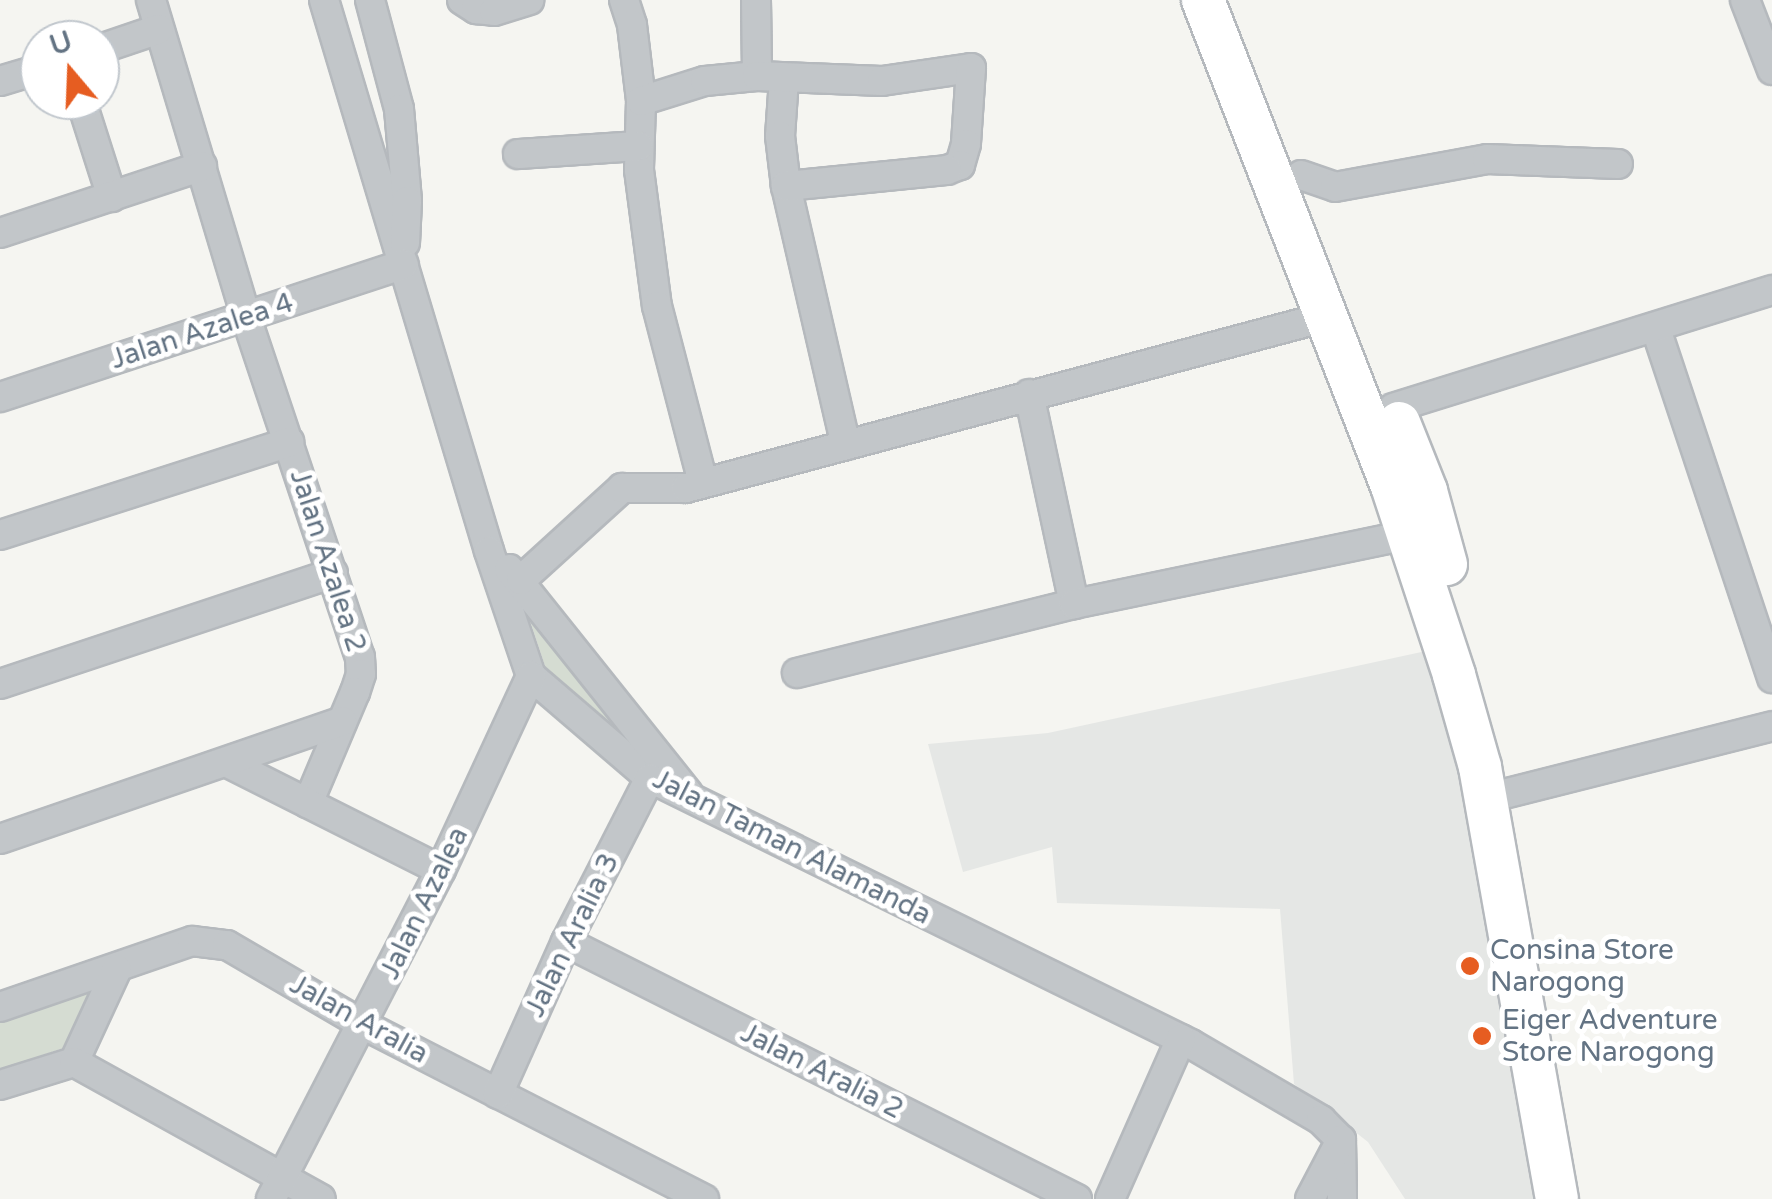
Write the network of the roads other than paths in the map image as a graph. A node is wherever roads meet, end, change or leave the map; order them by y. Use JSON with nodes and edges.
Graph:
{"nodes":[{"id":1,"x":151,"y":0,"type":"edge"},
{"id":2,"x":324,"y":0,"type":"edge"},
{"id":3,"x":370,"y":0,"type":"edge"},
{"id":4,"x":462,"y":0,"type":"edge"},
{"id":5,"x":529,"y":0,"type":"edge"},
{"id":6,"x":624,"y":0,"type":"edge"},
{"id":7,"x":756,"y":0,"type":"edge"},
{"id":8,"x":1204,"y":0,"type":"edge"},
{"id":9,"x":1230,"y":0,"type":"edge"},
{"id":10,"x":1744,"y":0,"type":"edge"},
{"id":11,"x":159,"y":29,"type":"junction"},
{"id":12,"x":120,"y":42,"type":"edge"},
{"id":13,"x":1772,"y":70,"type":"edge"},
{"id":14,"x":770,"y":78,"type":"junction"},
{"id":15,"x":641,"y":101,"type":"junction"},
{"id":16,"x":87,"y":120,"type":"edge"},
{"id":17,"x":639,"y":146,"type":"junction"},
{"id":18,"x":518,"y":154,"type":"dead end"},
{"id":19,"x":1618,"y":164,"type":"dead end"},
{"id":20,"x":202,"y":166,"type":"junction"},
{"id":21,"x":1301,"y":175,"type":"junction"},
{"id":22,"x":786,"y":186,"type":"junction"},
{"id":23,"x":112,"y":196,"type":"junction"},
{"id":24,"x":0,"y":233,"type":"edge"},
{"id":25,"x":404,"y":264,"type":"junction"},
{"id":26,"x":1772,"y":290,"type":"edge"},
{"id":27,"x":246,"y":316,"type":"junction"},
{"id":28,"x":1329,"y":316,"type":"junction"},
{"id":29,"x":1656,"y":329,"type":"junction"},
{"id":30,"x":1029,"y":394,"type":"junction"},
{"id":31,"x":0,"y":397,"type":"edge"},
{"id":32,"x":1393,"y":408,"type":"junction"},
{"id":33,"x":289,"y":442,"type":"junction"},
{"id":34,"x":846,"y":445,"type":"junction"},
{"id":35,"x":703,"y":483,"type":"junction"},
{"id":36,"x":0,"y":535,"type":"edge"},
{"id":37,"x":1408,"y":535,"type":"junction"},
{"id":38,"x":489,"y":551,"type":"junction"},
{"id":39,"x":334,"y":573,"type":"junction"},
{"id":40,"x":521,"y":580,"type":"junction"},
{"id":41,"x":1074,"y":604,"type":"junction"},
{"id":42,"x":797,"y":673,"type":"dead end"},
{"id":43,"x":531,"y":676,"type":"junction"},
{"id":44,"x":1772,"y":678,"type":"edge"},
{"id":45,"x":7,"y":682,"type":"edge"},
{"id":46,"x":342,"y":721,"type":"junction"},
{"id":47,"x":1772,"y":726,"type":"edge"},
{"id":48,"x":228,"y":763,"type":"junction"},
{"id":49,"x":650,"y":778,"type":"junction"},
{"id":50,"x":1508,"y":793,"type":"junction"},
{"id":51,"x":696,"y":803,"type":"junction"},
{"id":52,"x":308,"y":804,"type":"junction"},
{"id":53,"x":0,"y":839,"type":"edge"},
{"id":54,"x":441,"y":870,"type":"junction"},
{"id":55,"x":566,"y":942,"type":"junction"},
{"id":56,"x":117,"y":968,"type":"junction"},
{"id":57,"x":0,"y":1007,"type":"edge"},
{"id":58,"x":364,"y":1024,"type":"junction"},
{"id":59,"x":1181,"y":1039,"type":"junction"},
{"id":60,"x":74,"y":1062,"type":"junction"},
{"id":61,"x":0,"y":1085,"type":"edge"},
{"id":62,"x":498,"y":1094,"type":"junction"},
{"id":63,"x":1341,"y":1140,"type":"junction"},
{"id":64,"x":276,"y":1190,"type":"edge"},
{"id":65,"x":321,"y":1199,"type":"edge"},
{"id":66,"x":704,"y":1199,"type":"edge"},
{"id":67,"x":1078,"y":1199,"type":"edge"},
{"id":68,"x":1110,"y":1199,"type":"edge"},
{"id":69,"x":1310,"y":1199,"type":"edge"},
{"id":70,"x":1342,"y":1199,"type":"edge"},
{"id":71,"x":1558,"y":1199,"type":"edge"},
{"id":72,"x":1581,"y":1199,"type":"edge"}],
"edges":[{"from":1,"to":11,"type":"street","name":"Jalan Azalea 2"},
{"from":2,"to":25,"type":"street"},
{"from":3,"to":25,"type":"street"},
{"from":4,"to":5,"type":"street"},
{"from":6,"to":15,"type":"street"},
{"from":7,"to":14,"type":"street"},
{"from":8,"to":28,"type":"main road"},
{"from":9,"to":21,"type":"main road"},
{"from":10,"to":13,"type":"street"},
{"from":11,"to":12,"type":"street"},
{"from":11,"to":20,"type":"street","name":"Jalan Azalea 2"},
{"from":14,"to":15,"type":"street"},
{"from":14,"to":22,"type":"street"},
{"from":14,"to":22,"type":"street"},
{"from":15,"to":17,"type":"street"},
{"from":16,"to":23,"type":"street"},
{"from":17,"to":18,"type":"street"},
{"from":17,"to":35,"type":"street"},
{"from":19,"to":21,"type":"street"},
{"from":20,"to":23,"type":"street"},
{"from":20,"to":27,"type":"street","name":"Jalan Azalea 2"},
{"from":21,"to":32,"type":"main road"},
{"from":22,"to":34,"type":"street"},
{"from":23,"to":24,"type":"street"},
{"from":25,"to":27,"type":"street","name":"Jalan Azalea 4"},
{"from":25,"to":38,"type":"street"},
{"from":26,"to":29,"type":"street"},
{"from":27,"to":31,"type":"street","name":"Jalan Azalea 4"},
{"from":27,"to":33,"type":"street","name":"Jalan Azalea 2"},
{"from":28,"to":30,"type":"street"},
{"from":28,"to":37,"type":"main road"},
{"from":29,"to":32,"type":"street"},
{"from":29,"to":44,"type":"street"},
{"from":30,"to":34,"type":"street"},
{"from":30,"to":41,"type":"street"},
{"from":32,"to":50,"type":"main road"},
{"from":33,"to":36,"type":"street"},
{"from":33,"to":39,"type":"street","name":"Jalan Azalea 2"},
{"from":34,"to":35,"type":"street"},
{"from":35,"to":40,"type":"street"},
{"from":37,"to":41,"type":"street"},
{"from":37,"to":71,"type":"main road"},
{"from":38,"to":40,"type":"street"},
{"from":38,"to":43,"type":"street"},
{"from":39,"to":45,"type":"street"},
{"from":39,"to":46,"type":"street","name":"Jalan Azalea 2"},
{"from":40,"to":51,"type":"street"},
{"from":41,"to":42,"type":"street"},
{"from":43,"to":49,"type":"street","name":"Jalan Taman Alamanda"},
{"from":43,"to":54,"type":"street","name":"Jalan Azalea"},
{"from":46,"to":48,"type":"street"},
{"from":46,"to":52,"type":"street","name":"Jalan Azalea 2"},
{"from":47,"to":50,"type":"street"},
{"from":48,"to":52,"type":"street"},
{"from":48,"to":53,"type":"street"},
{"from":49,"to":51,"type":"street","name":"Jalan Taman Alamanda"},
{"from":49,"to":55,"type":"street","name":"Jalan Aralia 3"},
{"from":50,"to":72,"type":"main road"},
{"from":51,"to":59,"type":"street","name":"Jalan Taman Alamanda"},
{"from":52,"to":54,"type":"street"},
{"from":54,"to":58,"type":"street","name":"Jalan Azalea"},
{"from":55,"to":62,"type":"street","name":"Jalan Aralia 3"},
{"from":55,"to":67,"type":"street","name":"Jalan Aralia 2"},
{"from":56,"to":57,"type":"street","name":"Jalan Aralia"},
{"from":56,"to":58,"type":"street","name":"Jalan Aralia"},
{"from":56,"to":60,"type":"street"},
{"from":58,"to":62,"type":"street","name":"Jalan Aralia"},
{"from":58,"to":64,"type":"street","name":"Jalan Azalea"},
{"from":59,"to":63,"type":"street","name":"Jalan Taman Alamanda"},
{"from":59,"to":68,"type":"street"},
{"from":60,"to":61,"type":"street"},
{"from":60,"to":64,"type":"street"},
{"from":62,"to":66,"type":"street","name":"Jalan Aralia"},
{"from":63,"to":69,"type":"street"},
{"from":63,"to":70,"type":"street"},
{"from":64,"to":65,"type":"street"}]}
